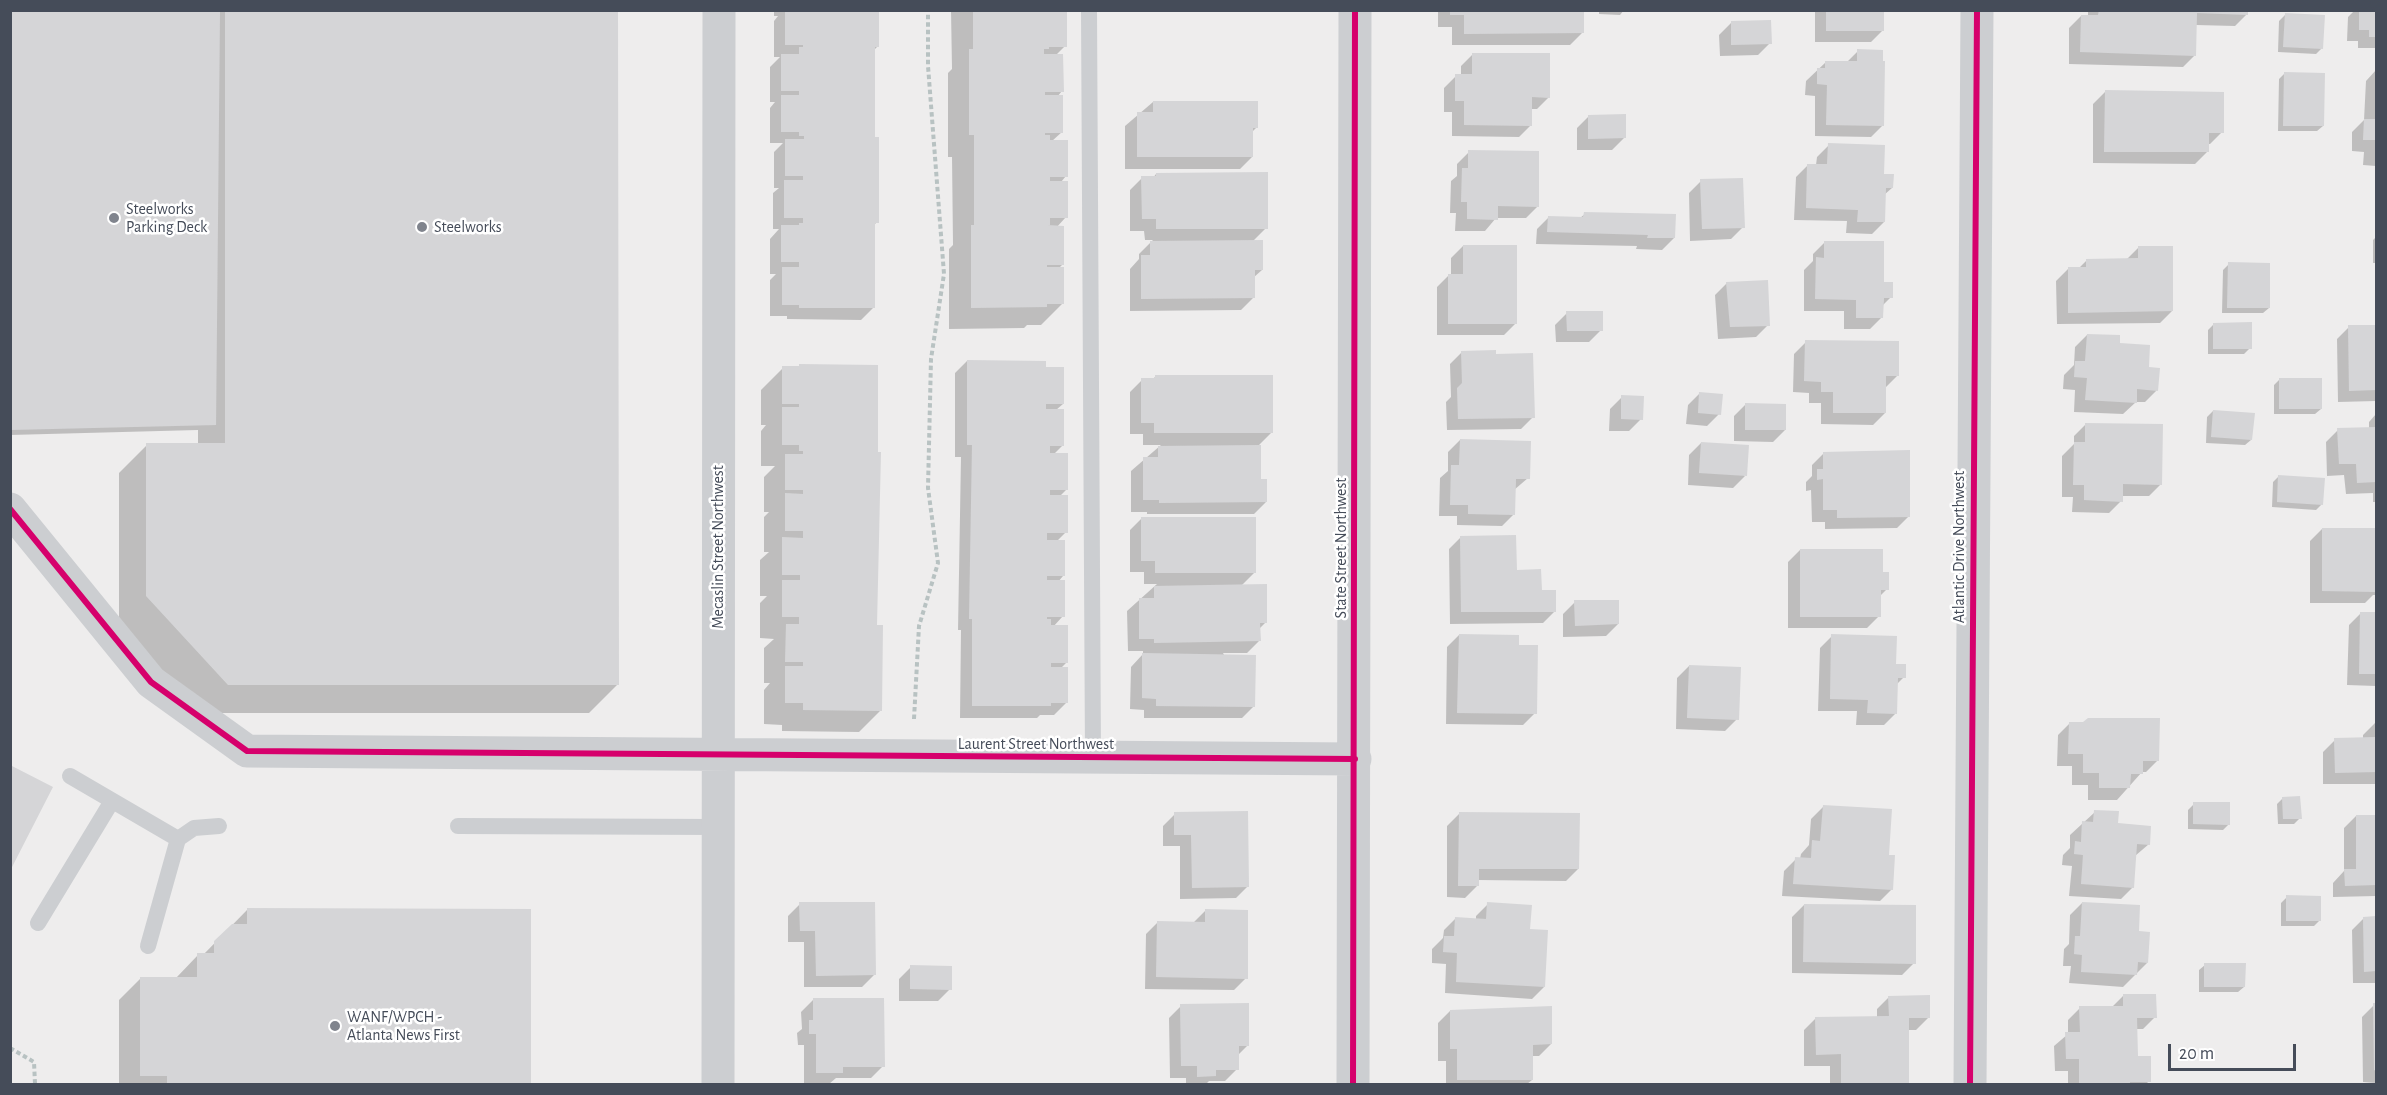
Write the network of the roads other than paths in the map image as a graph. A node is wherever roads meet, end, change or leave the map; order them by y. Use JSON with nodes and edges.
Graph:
{"nodes":[{"id":1,"x":719,"y":10,"type":"edge"},
{"id":2,"x":1089,"y":10,"type":"edge"},
{"id":3,"x":1355,"y":10,"type":"edge"},
{"id":4,"x":1977,"y":10,"type":"edge"},
{"id":5,"x":10,"y":509,"type":"edge"},
{"id":6,"x":717,"y":756,"type":"junction"},
{"id":7,"x":1093,"y":758,"type":"junction"},
{"id":8,"x":1355,"y":759,"type":"junction"},
{"id":9,"x":70,"y":776,"type":"dead end"},
{"id":10,"x":112,"y":801,"type":"junction"},
{"id":11,"x":219,"y":826,"type":"dead end"},
{"id":12,"x":458,"y":826,"type":"dead end"},
{"id":13,"x":717,"y":827,"type":"junction"},
{"id":14,"x":178,"y":839,"type":"junction"},
{"id":15,"x":38,"y":923,"type":"dead end"},
{"id":16,"x":148,"y":946,"type":"dead end"},
{"id":17,"x":718,"y":1084,"type":"edge"},
{"id":18,"x":1353,"y":1084,"type":"edge"},
{"id":19,"x":1970,"y":1084,"type":"edge"}],
"edges":[{"from":1,"to":6,"type":"street","name":"Mecaslin Street Northwest"},
{"from":2,"to":7,"type":"lane"},
{"from":3,"to":8,"type":"street","name":"State Street Northwest"},
{"from":4,"to":19,"type":"street","name":"Atlantic Drive Northwest"},
{"from":5,"to":6,"type":"street","name":"Laurent Street Northwest"},
{"from":6,"to":7,"type":"street","name":"Laurent Street Northwest"},
{"from":6,"to":13,"type":"street","name":"Mecaslin Street Northwest"},
{"from":7,"to":8,"type":"street","name":"Laurent Street Northwest"},
{"from":8,"to":18,"type":"street","name":"State Street Northwest"},
{"from":9,"to":10,"type":"lane"},
{"from":10,"to":14,"type":"lane"},
{"from":10,"to":15,"type":"lane"},
{"from":11,"to":14,"type":"lane"},
{"from":12,"to":13,"type":"lane"},
{"from":13,"to":17,"type":"street","name":"Mecaslin Street Northwest"},
{"from":14,"to":16,"type":"lane"}]}
